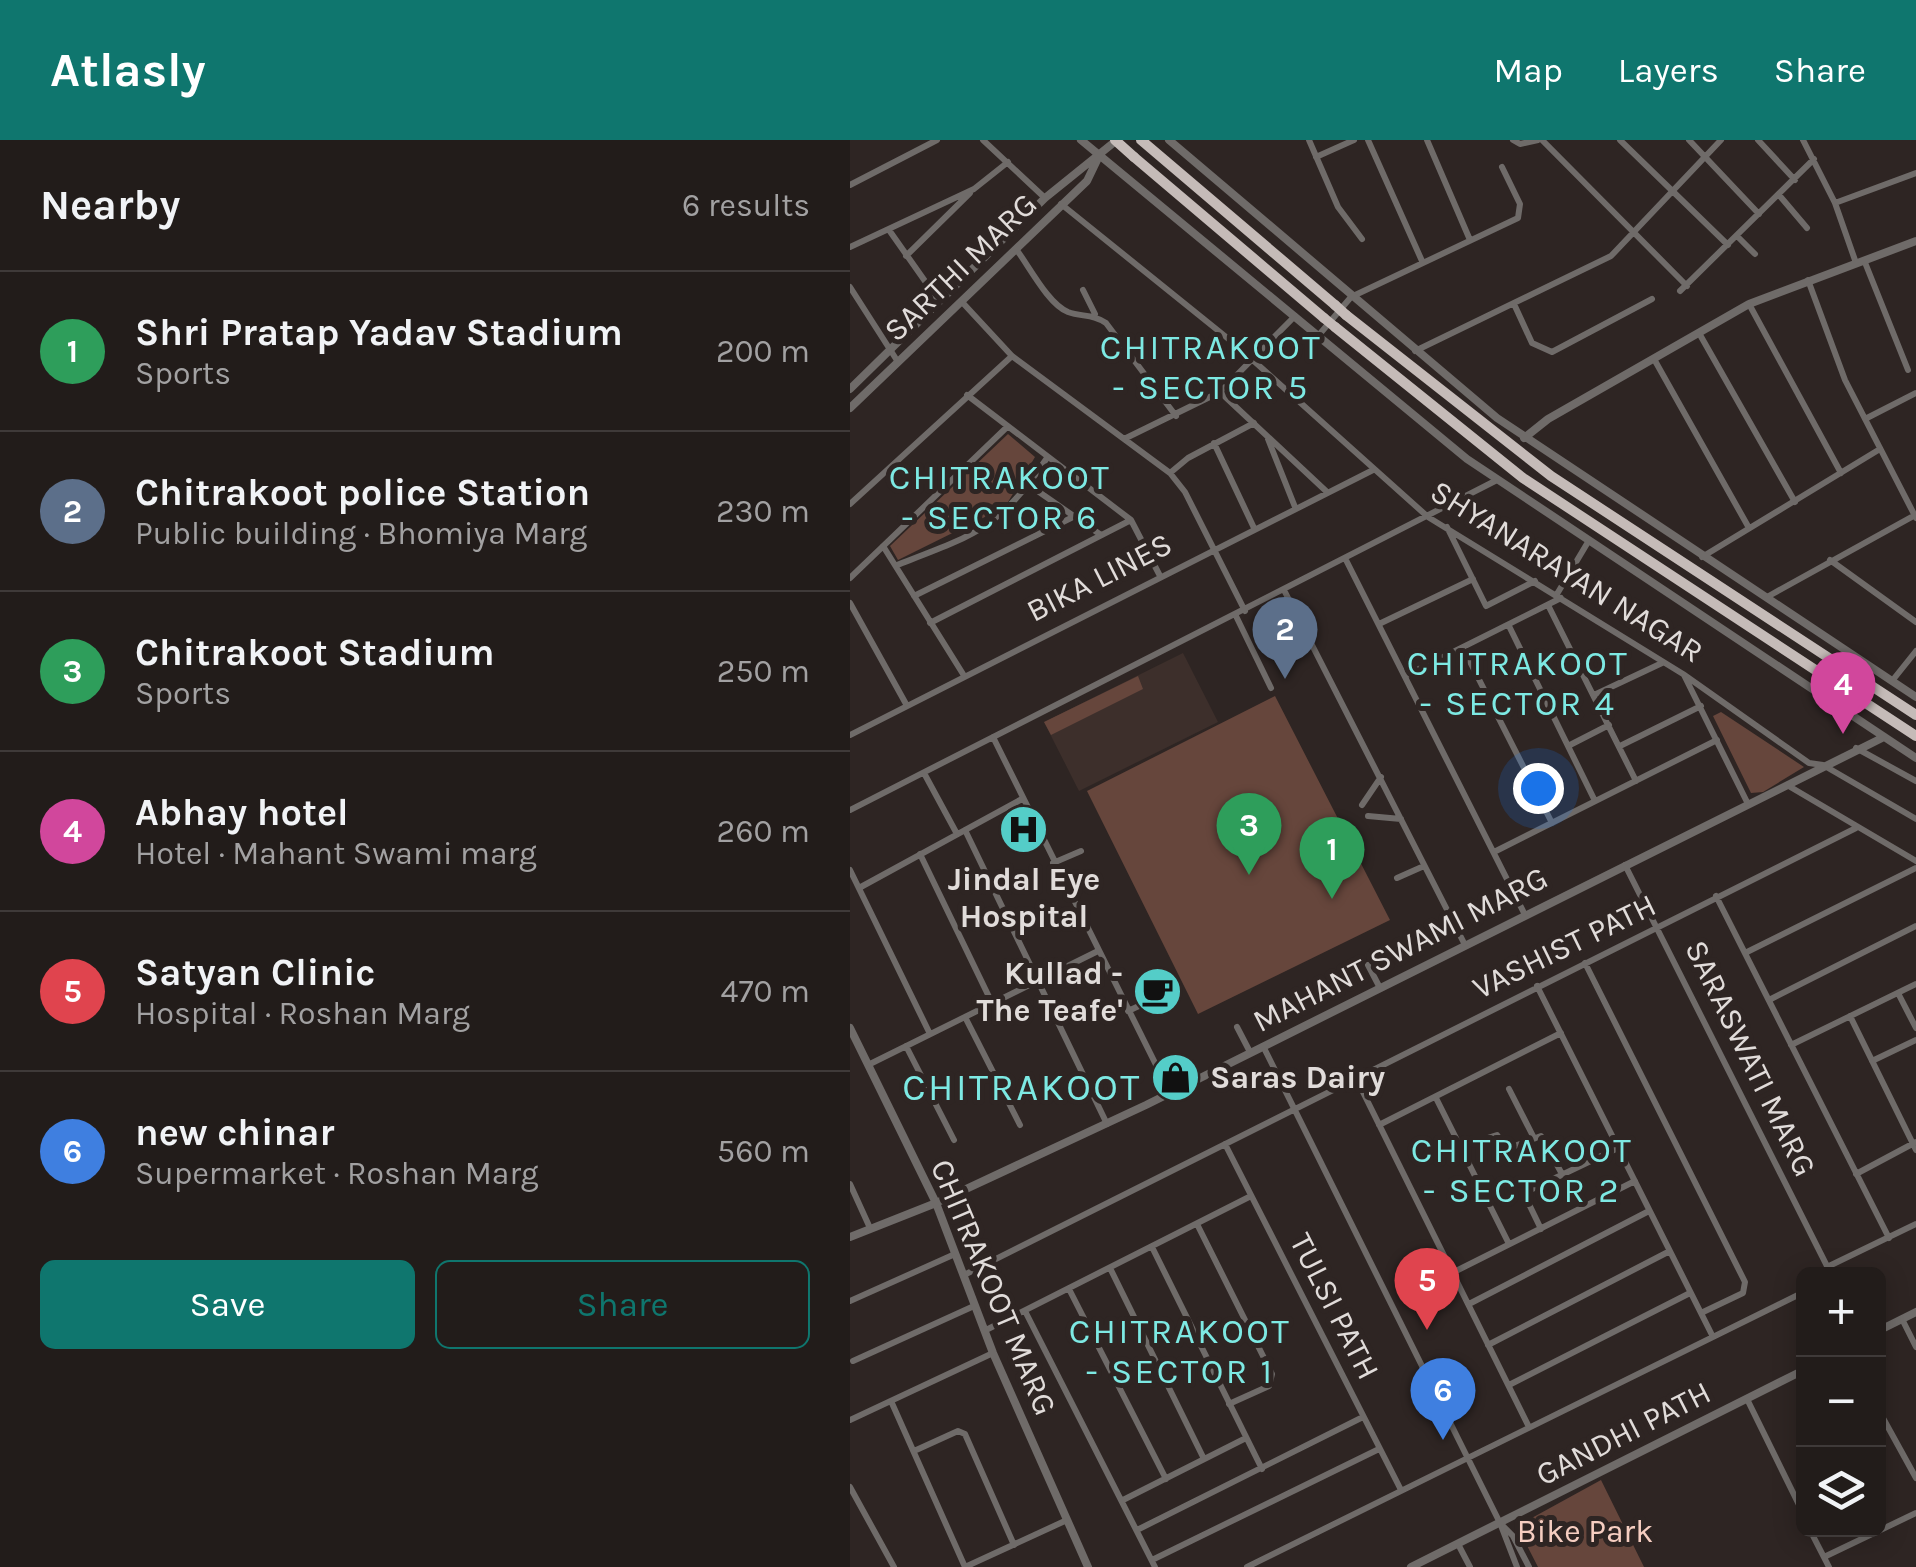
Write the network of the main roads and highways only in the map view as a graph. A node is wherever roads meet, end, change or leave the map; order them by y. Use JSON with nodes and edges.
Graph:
{"nodes":[{"id":1,"x":1116,"y":140,"type":"edge"},
{"id":2,"x":1144,"y":142,"type":"edge"},
{"id":3,"x":1916,"y":715,"type":"edge"},
{"id":4,"x":1916,"y":736,"type":"edge"}],
"edges":[{"from":1,"to":4,"type":"highway","bridge":true},
{"from":2,"to":3,"type":"highway","bridge":true}]}
